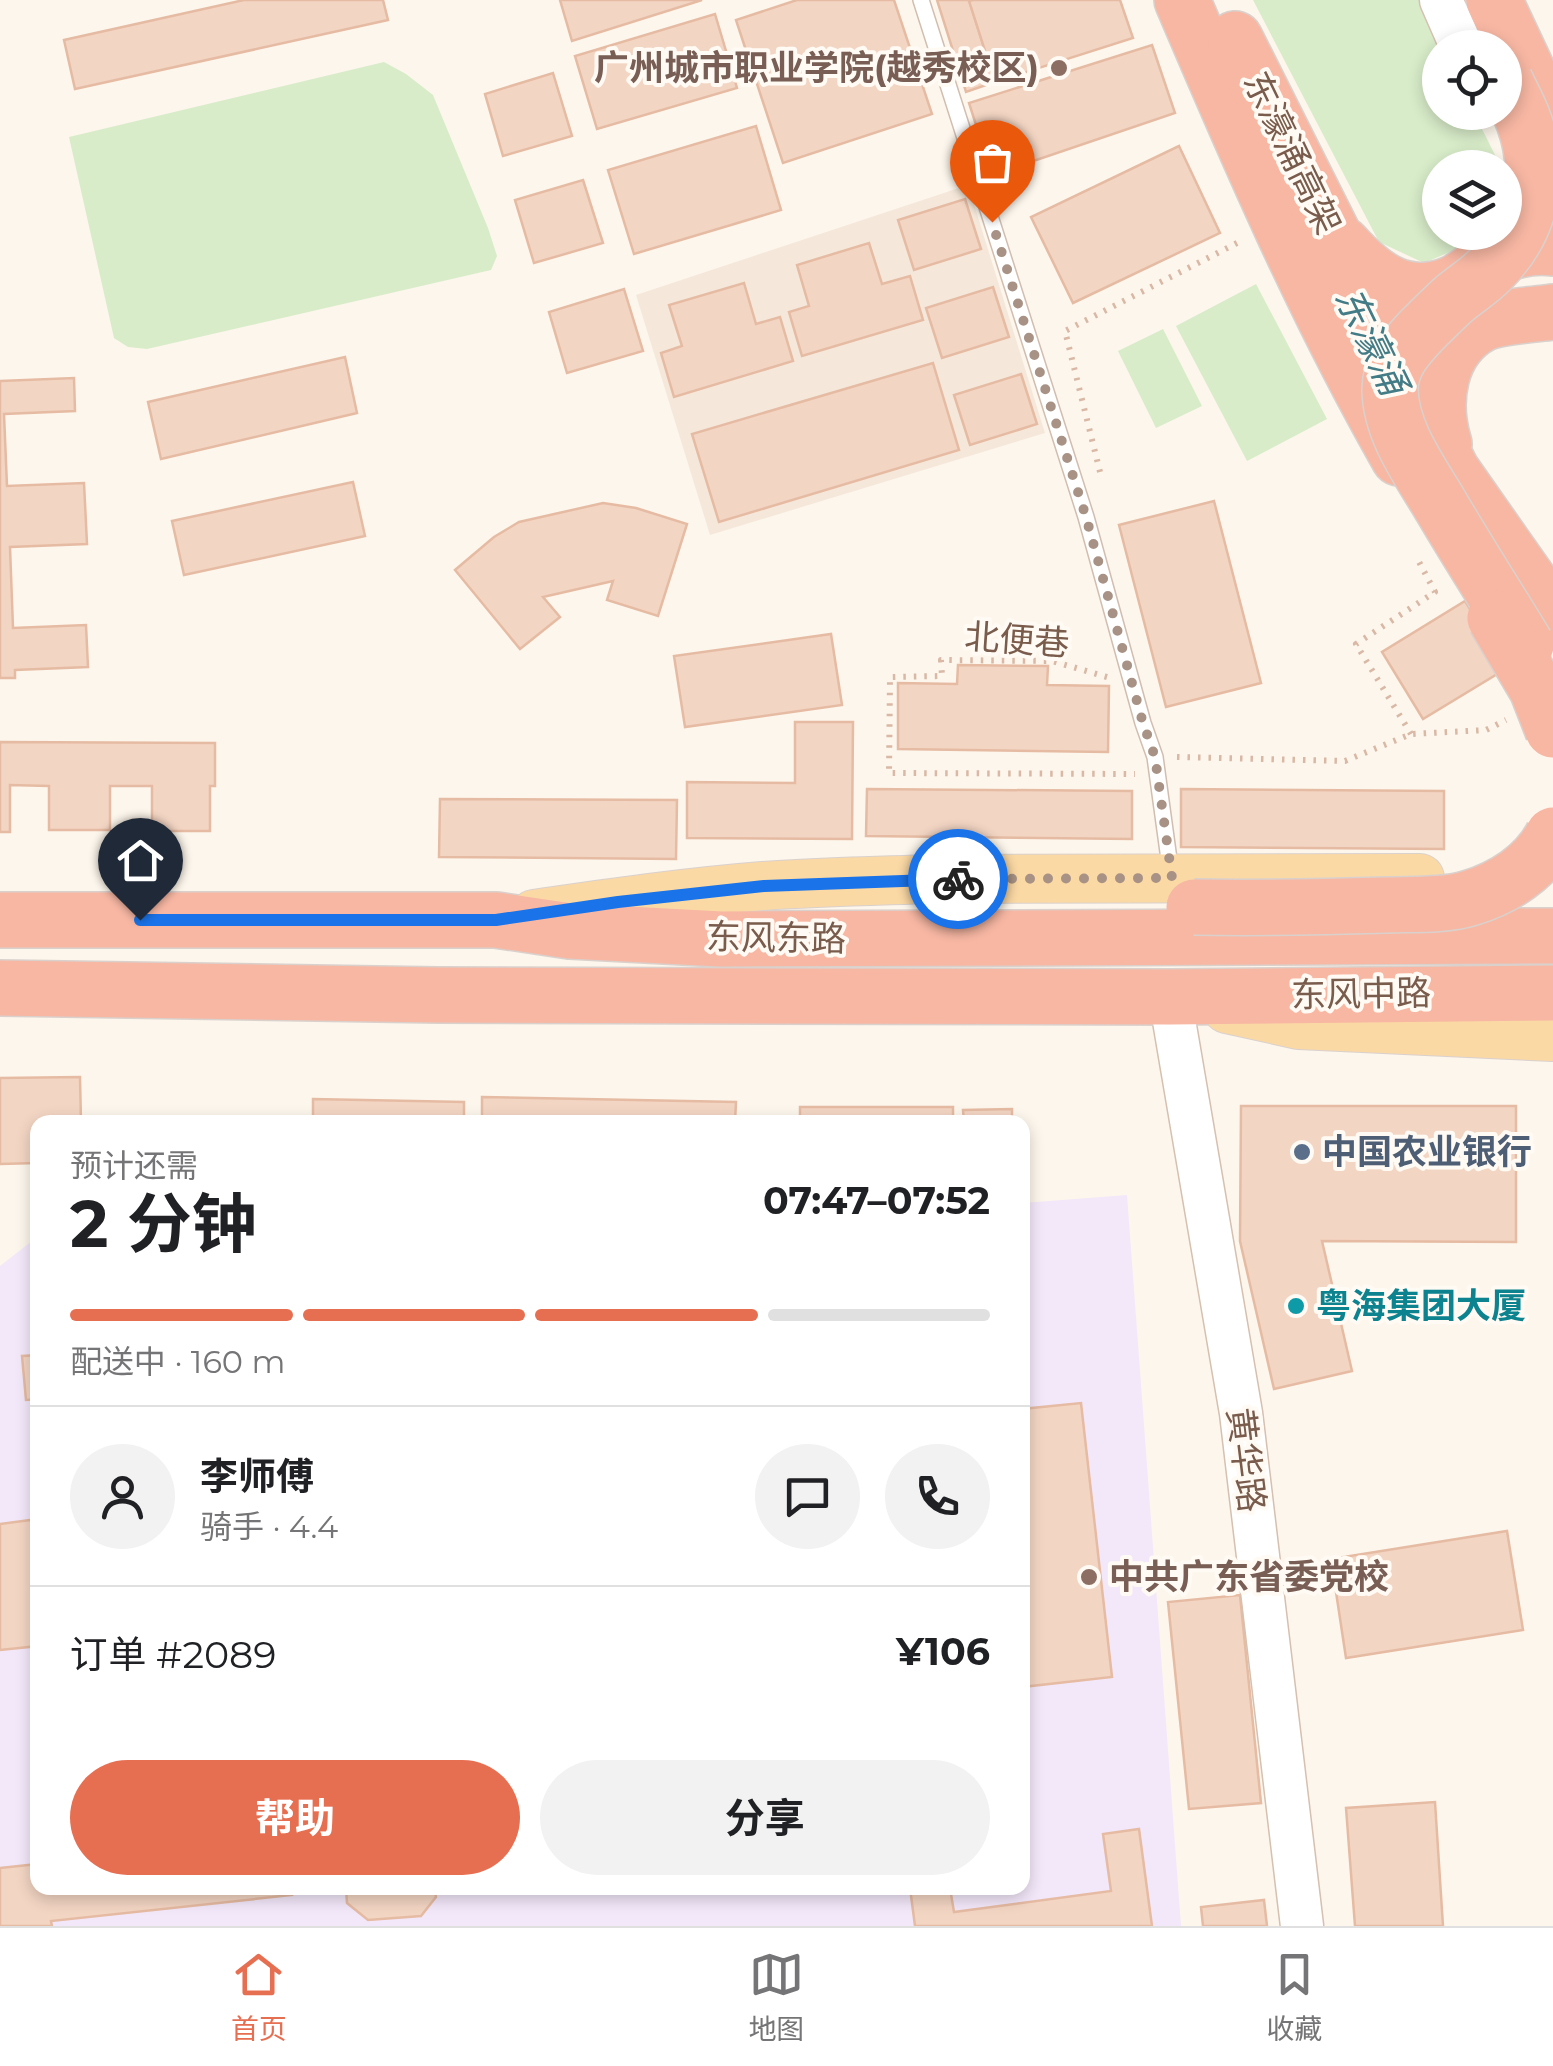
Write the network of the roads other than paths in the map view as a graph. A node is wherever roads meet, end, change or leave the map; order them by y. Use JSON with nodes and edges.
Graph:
{"nodes":[{"id":1,"x":922,"y":0,"type":"edge"},
{"id":2,"x":1182,"y":0,"type":"edge"},
{"id":3,"x":1216,"y":0,"type":"edge"},
{"id":4,"x":1441,"y":0,"type":"edge"},
{"id":5,"x":1468,"y":0,"type":"edge"},
{"id":6,"x":1494,"y":0,"type":"edge"},
{"id":7,"x":1518,"y":0,"type":"edge"},
{"id":8,"x":1454,"y":30,"type":"edge"},
{"id":9,"x":1482,"y":30,"type":"edge"},
{"id":10,"x":1500,"y":30,"type":"edge"},
{"id":11,"x":1553,"y":73,"type":"edge"},
{"id":12,"x":1522,"y":118,"type":"edge"},
{"id":13,"x":1518,"y":130,"type":"edge"},
{"id":14,"x":1331,"y":231,"type":"junction"},
{"id":15,"x":1552,"y":250,"type":"edge"},
{"id":16,"x":1488,"y":262,"type":"junction"},
{"id":17,"x":1553,"y":309,"type":"edge"},
{"id":18,"x":1408,"y":344,"type":"junction"},
{"id":19,"x":1452,"y":470,"type":"junction"},
{"id":20,"x":1451,"y":548,"type":"junction"},
{"id":21,"x":1544,"y":648,"type":"edge"},
{"id":22,"x":1553,"y":730,"type":"edge"},
{"id":23,"x":1553,"y":835,"type":"edge"},
{"id":24,"x":1553,"y":876,"type":"edge"},
{"id":25,"x":1483,"y":878,"type":"junction"},
{"id":26,"x":1183,"y":893,"type":"junction"},
{"id":27,"x":1553,"y":914,"type":"edge"},
{"id":28,"x":0,"y":920,"type":"edge"},
{"id":29,"x":496,"y":920,"type":"junction"},
{"id":30,"x":1553,"y":936,"type":"edge"},
{"id":31,"x":1553,"y":993,"type":"edge"},
{"id":32,"x":8,"y":995,"type":"edge"},
{"id":33,"x":1170,"y":997,"type":"junction"},
{"id":34,"x":1553,"y":1037,"type":"edge"},
{"id":35,"x":1302,"y":1926,"type":"edge"}],
"edges":[{"from":1,"to":26,"type":"lane"},
{"from":2,"to":20,"type":"highway","name":"东濠涌高架"},
{"from":3,"to":14,"type":"highway","name":"东濠涌高架"},
{"from":4,"to":8,"type":"street"},
{"from":5,"to":9,"type":"highway"},
{"from":6,"to":10,"type":"highway"},
{"from":7,"to":11,"type":"street"},
{"from":12,"to":18,"type":"highway","bridge":true},
{"from":13,"to":15,"type":"street"},
{"from":13,"to":16,"type":"highway"},
{"from":14,"to":16,"type":"highway"},
{"from":14,"to":19,"type":"highway","name":"东濠涌高架"},
{"from":15,"to":16,"type":"highway"},
{"from":17,"to":18,"type":"highway","bridge":true},
{"from":17,"to":19,"type":"highway"},
{"from":18,"to":21,"type":"highway","bridge":true},
{"from":19,"to":21,"type":"highway","name":"东濠涌高架"},
{"from":20,"to":21,"type":"highway","bridge":true},
{"from":20,"to":22,"type":"highway","bridge":true},
{"from":23,"to":26,"type":"highway","bridge":true},
{"from":24,"to":25,"type":"main road"},
{"from":25,"to":26,"type":"main road"},
{"from":25,"to":27,"type":"highway"},
{"from":26,"to":29,"type":"highway"},
{"from":28,"to":29,"type":"highway","name":"东风东路"},
{"from":29,"to":30,"type":"highway","name":"东风东路"},
{"from":31,"to":33,"type":"highway","name":"东风中路"},
{"from":32,"to":33,"type":"highway","name":"东风东路"},
{"from":33,"to":34,"type":"main road"},
{"from":33,"to":35,"type":"street","name":"黄华路"}]}
